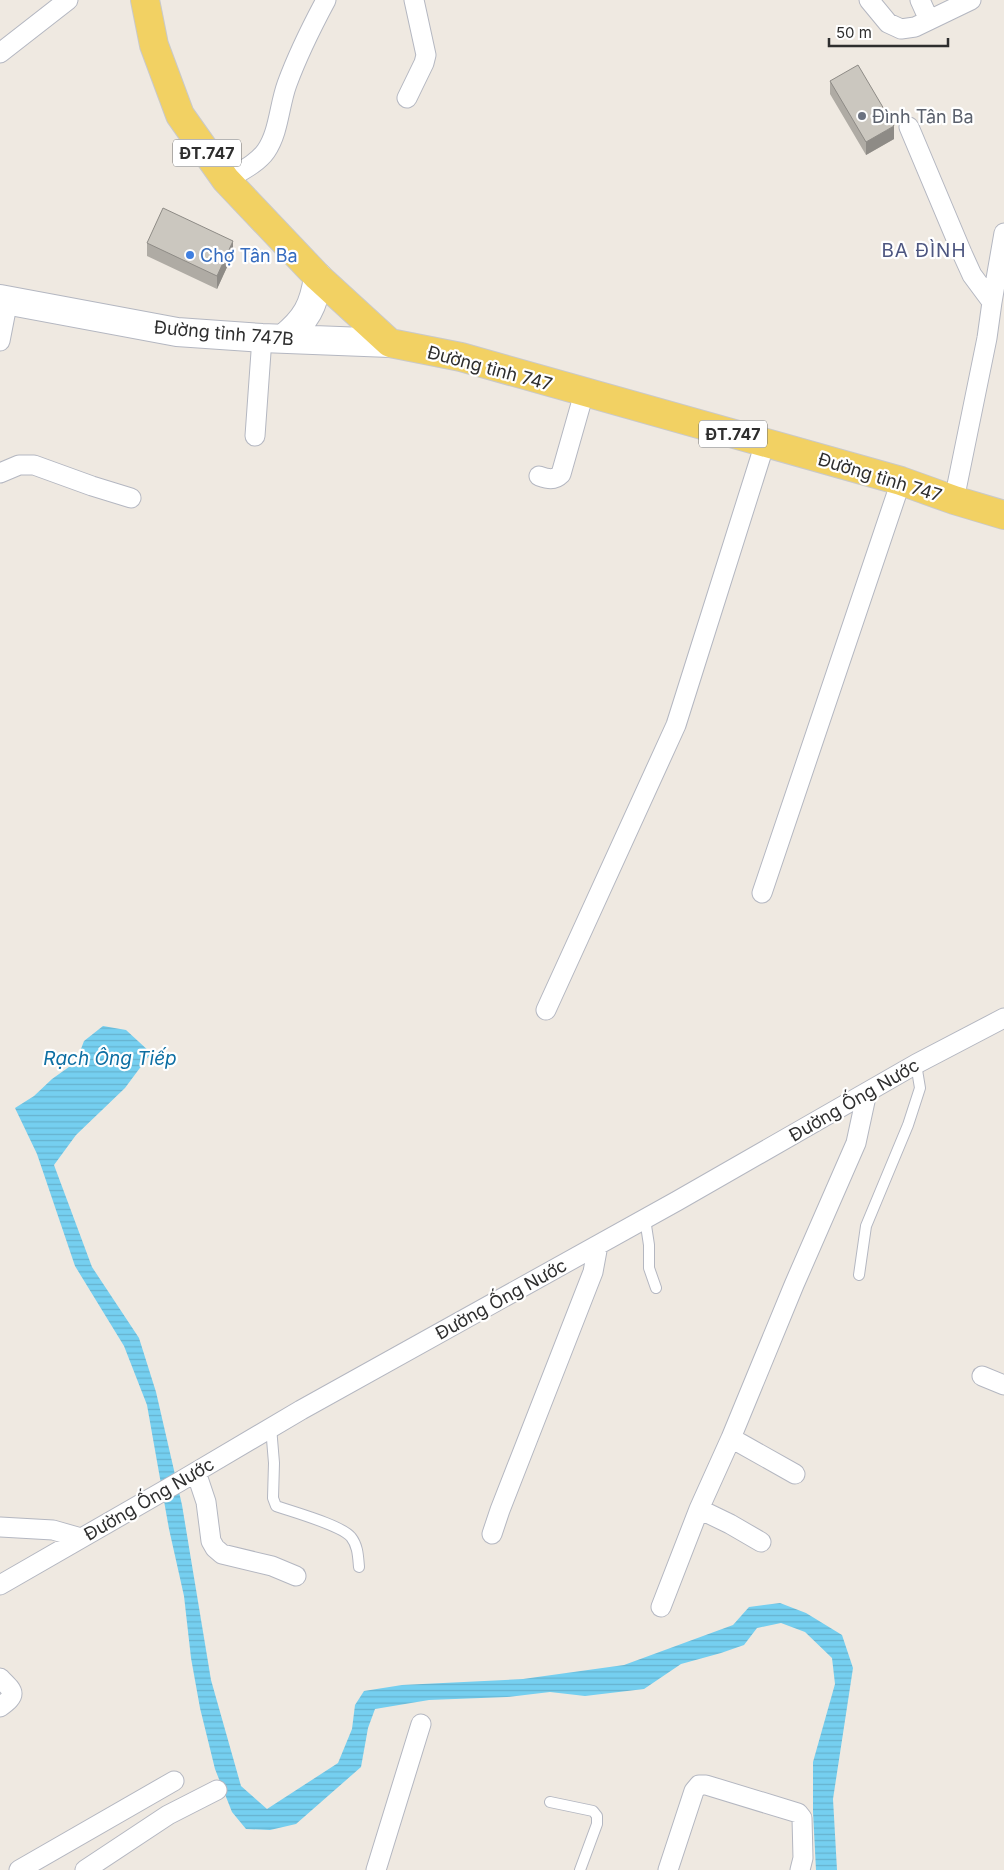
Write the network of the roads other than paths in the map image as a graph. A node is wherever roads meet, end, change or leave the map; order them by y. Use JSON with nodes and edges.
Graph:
{"nodes":[{"id":1,"x":68,"y":0,"type":"edge"},
{"id":2,"x":145,"y":0,"type":"edge"},
{"id":3,"x":326,"y":0,"type":"edge"},
{"id":4,"x":414,"y":0,"type":"edge"},
{"id":5,"x":869,"y":0,"type":"edge"},
{"id":6,"x":920,"y":0,"type":"edge"},
{"id":7,"x":971,"y":0,"type":"edge"},
{"id":8,"x":929,"y":20,"type":"junction"},
{"id":9,"x":0,"y":53,"type":"edge"},
{"id":10,"x":407,"y":98,"type":"dead end"},
{"id":11,"x":909,"y":127,"type":"dead end"},
{"id":12,"x":226,"y":180,"type":"junction"},
{"id":13,"x":1004,"y":233,"type":"edge"},
{"id":14,"x":318,"y":277,"type":"junction"},
{"id":15,"x":4,"y":299,"type":"edge"},
{"id":16,"x":992,"y":302,"type":"junction"},
{"id":17,"x":273,"y":338,"type":"junction"},
{"id":18,"x":0,"y":341,"type":"edge"},
{"id":19,"x":390,"y":343,"type":"junction"},
{"id":20,"x":584,"y":392,"type":"junction"},
{"id":21,"x":255,"y":436,"type":"dead end"},
{"id":22,"x":765,"y":443,"type":"junction"},
{"id":23,"x":0,"y":473,"type":"edge"},
{"id":24,"x":539,"y":476,"type":"dead end"},
{"id":25,"x":900,"y":481,"type":"junction"},
{"id":26,"x":131,"y":498,"type":"dead end"},
{"id":27,"x":954,"y":500,"type":"junction"},
{"id":28,"x":1004,"y":515,"type":"edge"},
{"id":29,"x":762,"y":893,"type":"dead end"},
{"id":30,"x":546,"y":1010,"type":"dead end"},
{"id":31,"x":1004,"y":1018,"type":"edge"},
{"id":32,"x":916,"y":1064,"type":"junction"},
{"id":33,"x":867,"y":1092,"type":"junction"},
{"id":34,"x":645,"y":1219,"type":"junction"},
{"id":35,"x":598,"y":1245,"type":"junction"},
{"id":36,"x":859,"y":1275,"type":"dead end"},
{"id":37,"x":656,"y":1288,"type":"dead end"},
{"id":38,"x":982,"y":1376,"type":"dead end"},
{"id":39,"x":1004,"y":1385,"type":"edge"},
{"id":40,"x":271,"y":1427,"type":"junction"},
{"id":41,"x":731,"y":1438,"type":"junction"},
{"id":42,"x":196,"y":1472,"type":"junction"},
{"id":43,"x":795,"y":1474,"type":"dead end"},
{"id":44,"x":698,"y":1509,"type":"junction"},
{"id":45,"x":0,"y":1527,"type":"edge"},
{"id":46,"x":492,"y":1534,"type":"dead end"},
{"id":47,"x":81,"y":1538,"type":"junction"},
{"id":48,"x":761,"y":1542,"type":"dead end"},
{"id":49,"x":359,"y":1567,"type":"dead end"},
{"id":50,"x":296,"y":1576,"type":"dead end"},
{"id":51,"x":0,"y":1585,"type":"edge"},
{"id":52,"x":661,"y":1607,"type":"dead end"},
{"id":53,"x":0,"y":1678,"type":"edge"},
{"id":54,"x":0,"y":1708,"type":"edge"},
{"id":55,"x":421,"y":1724,"type":"dead end"},
{"id":56,"x":174,"y":1781,"type":"dead end"},
{"id":57,"x":217,"y":1790,"type":"dead end"},
{"id":58,"x":550,"y":1802,"type":"dead end"},
{"id":59,"x":20,"y":1870,"type":"edge"},
{"id":60,"x":85,"y":1870,"type":"edge"},
{"id":61,"x":376,"y":1870,"type":"edge"},
{"id":62,"x":580,"y":1870,"type":"edge"},
{"id":63,"x":668,"y":1870,"type":"edge"},
{"id":64,"x":800,"y":1870,"type":"edge"}],
"edges":[{"from":1,"to":9,"type":"street"},
{"from":2,"to":12,"type":"main road","number":"ĐT.747"},
{"from":3,"to":12,"type":"street"},
{"from":4,"to":10,"type":"street"},
{"from":5,"to":8,"type":"street"},
{"from":6,"to":8,"type":"street"},
{"from":7,"to":8,"type":"street"},
{"from":11,"to":16,"type":"street"},
{"from":12,"to":14,"type":"main road","number":"ĐT.747"},
{"from":13,"to":16,"type":"street"},
{"from":14,"to":17,"type":"main road"},
{"from":14,"to":19,"type":"main road","number":"ĐT.747"},
{"from":15,"to":17,"type":"main road","name":"Đường tỉnh 747B"},
{"from":15,"to":18,"type":"street"},
{"from":16,"to":27,"type":"street"},
{"from":17,"to":19,"type":"main road","name":"Đường tỉnh 747B"},
{"from":17,"to":21,"type":"street"},
{"from":19,"to":20,"type":"main road","name":"Đường tỉnh 747","number":"ĐT.747"},
{"from":20,"to":22,"type":"main road","name":"Đường tỉnh 747","number":"ĐT.747"},
{"from":20,"to":24,"type":"street"},
{"from":22,"to":25,"type":"main road","name":"Đường tỉnh 747","number":"ĐT.747"},
{"from":22,"to":30,"type":"street"},
{"from":23,"to":26,"type":"street"},
{"from":25,"to":27,"type":"main road","name":"Đường tỉnh 747","number":"ĐT.747"},
{"from":25,"to":29,"type":"street"},
{"from":27,"to":28,"type":"main road","name":"Đường tỉnh 747","number":"ĐT.747"},
{"from":31,"to":32,"type":"street","name":"Đường Ống Nước"},
{"from":32,"to":33,"type":"street","name":"Đường Ống Nước"},
{"from":32,"to":36,"type":"lane"},
{"from":33,"to":34,"type":"street","name":"Đường Ống Nước"},
{"from":33,"to":41,"type":"street"},
{"from":34,"to":35,"type":"street","name":"Đường Ống Nước"},
{"from":34,"to":37,"type":"lane"},
{"from":35,"to":40,"type":"street","name":"Đường Ống Nước"},
{"from":35,"to":46,"type":"street"},
{"from":38,"to":39,"type":"street"},
{"from":40,"to":42,"type":"street","name":"Đường Ống Nước"},
{"from":40,"to":49,"type":"lane"},
{"from":41,"to":43,"type":"street"},
{"from":41,"to":44,"type":"street"},
{"from":42,"to":47,"type":"street","name":"Đường Ống Nước"},
{"from":42,"to":50,"type":"street"},
{"from":44,"to":48,"type":"street"},
{"from":44,"to":52,"type":"street"},
{"from":45,"to":47,"type":"street"},
{"from":47,"to":51,"type":"street","name":"Đường Ống Nước"},
{"from":53,"to":54,"type":"street"},
{"from":55,"to":61,"type":"street"},
{"from":56,"to":59,"type":"street"},
{"from":57,"to":60,"type":"street"},
{"from":58,"to":62,"type":"lane"},
{"from":63,"to":64,"type":"street"}]}
